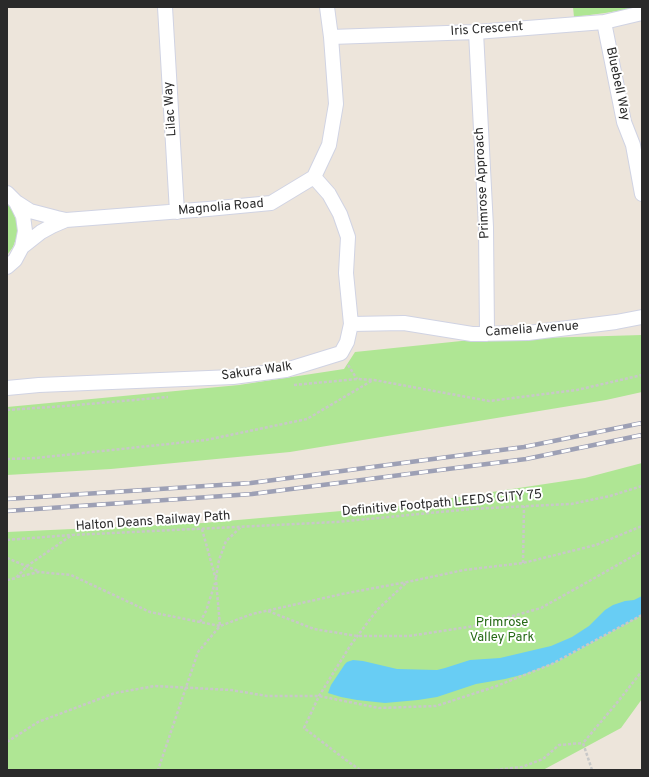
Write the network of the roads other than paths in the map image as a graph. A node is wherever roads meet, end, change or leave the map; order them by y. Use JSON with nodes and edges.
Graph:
{"nodes":[{"id":1,"x":164,"y":7,"type":"edge"},
{"id":2,"x":327,"y":7,"type":"edge"},
{"id":3,"x":642,"y":13,"type":"edge"},
{"id":4,"x":604,"y":22,"type":"junction"},
{"id":5,"x":476,"y":32,"type":"junction"},
{"id":6,"x":331,"y":37,"type":"junction"},
{"id":7,"x":637,"y":146,"type":"edge"},
{"id":8,"x":314,"y":177,"type":"junction"},
{"id":9,"x":642,"y":194,"type":"edge"},
{"id":10,"x":11,"y":198,"type":"edge"},
{"id":11,"x":177,"y":212,"type":"junction"},
{"id":12,"x":66,"y":220,"type":"junction"},
{"id":13,"x":22,"y":247,"type":"junction"},
{"id":14,"x":7,"y":267,"type":"edge"},
{"id":15,"x":642,"y":317,"type":"edge"},
{"id":16,"x":351,"y":324,"type":"junction"},
{"id":17,"x":487,"y":334,"type":"junction"},
{"id":18,"x":7,"y":388,"type":"edge"}],
"edges":[{"from":1,"to":11,"type":"street","name":"Lilac Way"},
{"from":2,"to":6,"type":"street"},
{"from":3,"to":4,"type":"street","name":"Iris Crescent"},
{"from":4,"to":5,"type":"street","name":"Iris Crescent"},
{"from":4,"to":7,"type":"street","name":"Bluebell Way"},
{"from":5,"to":6,"type":"street","name":"Iris Crescent"},
{"from":5,"to":17,"type":"street","name":"Primrose Approach"},
{"from":6,"to":8,"type":"street"},
{"from":7,"to":9,"type":"street","name":"Bluebell Way"},
{"from":8,"to":11,"type":"street","name":"Magnolia Road"},
{"from":8,"to":16,"type":"street","name":"Sakura Walk"},
{"from":10,"to":12,"type":"street","name":"Magnolia Road"},
{"from":10,"to":13,"type":"street","name":"Magnolia Road"},
{"from":11,"to":12,"type":"street","name":"Magnolia Road"},
{"from":12,"to":13,"type":"street","name":"Magnolia Road"},
{"from":13,"to":14,"type":"street","name":"Magnolia Road"},
{"from":15,"to":17,"type":"street","name":"Camelia Avenue"},
{"from":16,"to":17,"type":"street","name":"Camelia Avenue"},
{"from":16,"to":18,"type":"street","name":"Sakura Walk"}]}
